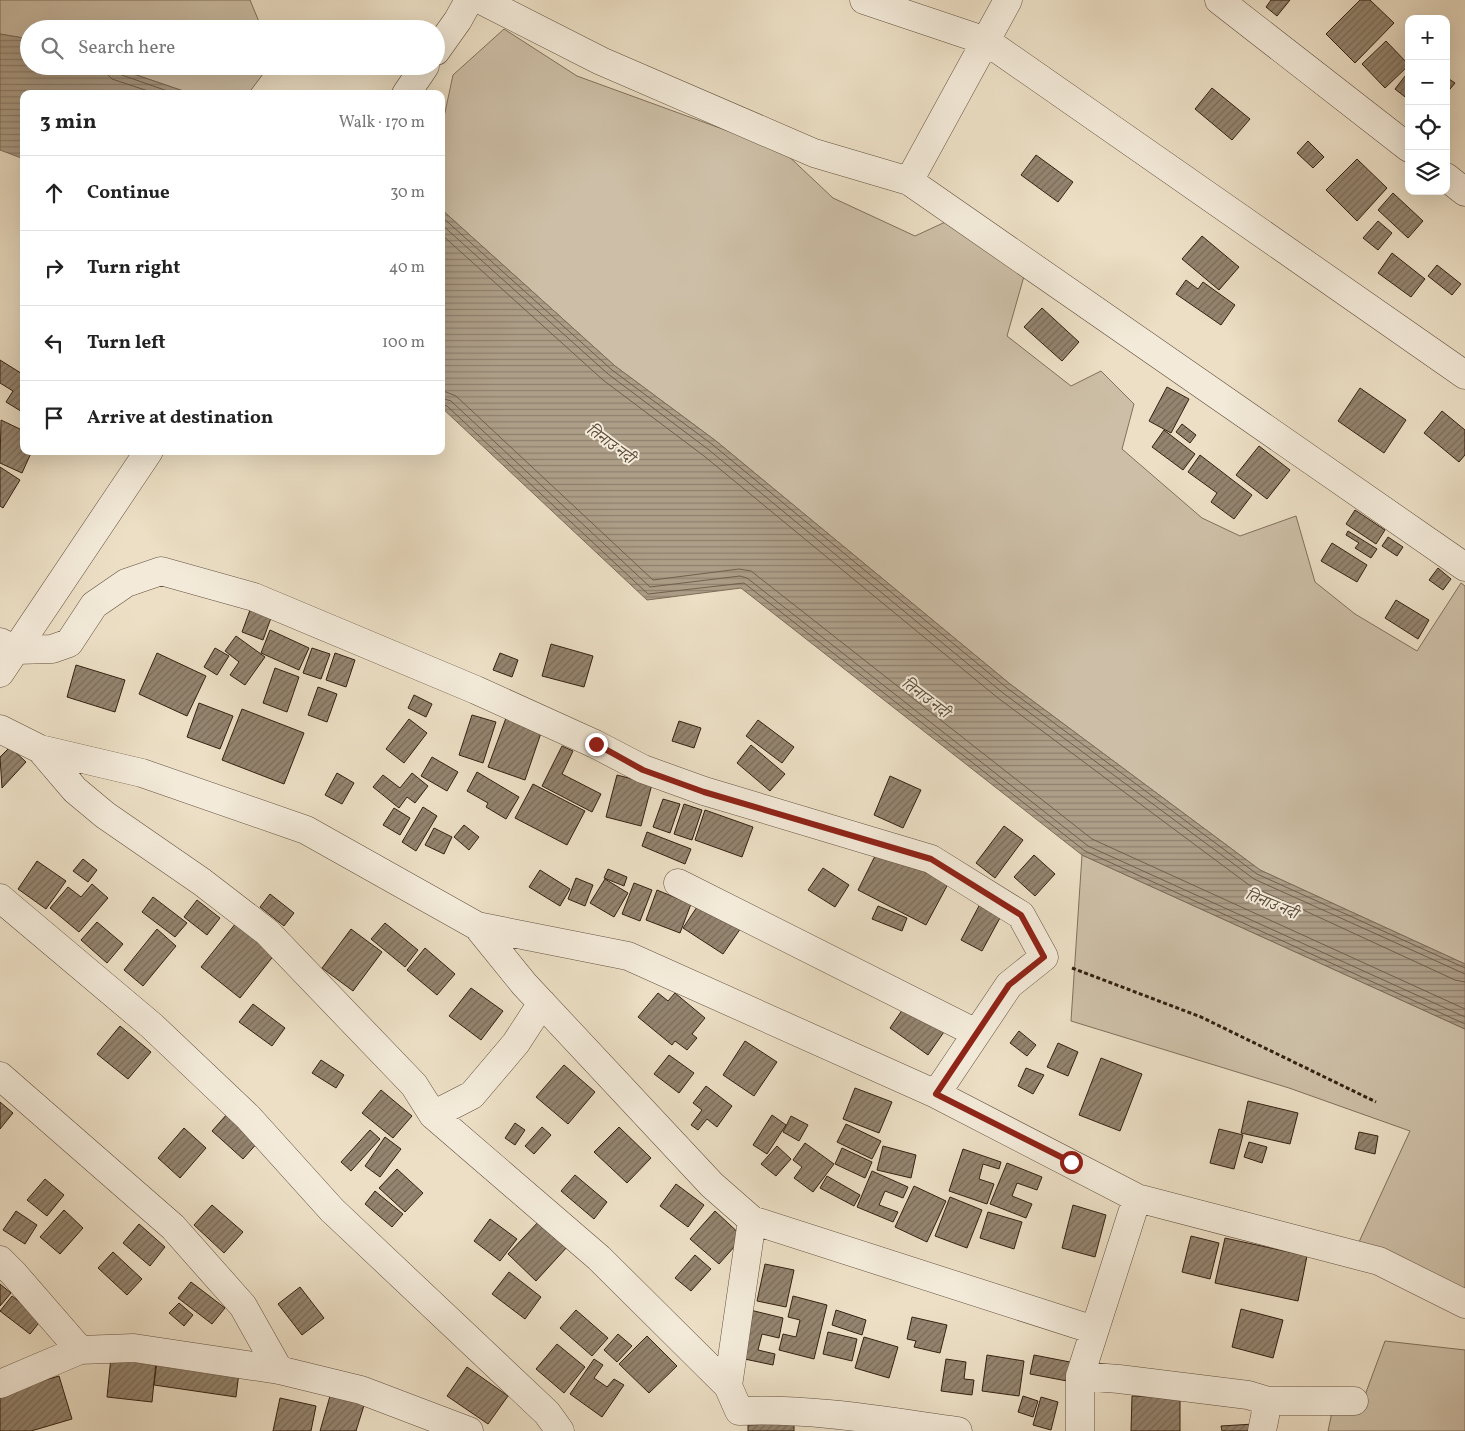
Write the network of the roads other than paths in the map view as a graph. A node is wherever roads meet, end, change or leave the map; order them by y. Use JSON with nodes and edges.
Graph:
{"nodes":[{"id":1,"x":481,"y":0,"type":"edge"},
{"id":2,"x":864,"y":0,"type":"edge"},
{"id":3,"x":1008,"y":0,"type":"edge"},
{"id":4,"x":1219,"y":0,"type":"edge"},
{"id":5,"x":464,"y":10,"type":"edge"},
{"id":6,"x":445,"y":38,"type":"edge"},
{"id":7,"x":986,"y":41,"type":"junction"},
{"id":8,"x":419,"y":75,"type":"edge"},
{"id":9,"x":409,"y":90,"type":"edge"},
{"id":10,"x":1405,"y":145,"type":"edge"},
{"id":11,"x":1450,"y":180,"type":"edge"},
{"id":12,"x":909,"y":181,"type":"junction"},
{"id":13,"x":1465,"y":192,"type":"edge"},
{"id":14,"x":1465,"y":375,"type":"edge"},
{"id":15,"x":145,"y":457,"type":"edge"},
{"id":16,"x":1465,"y":567,"type":"edge"},
{"id":17,"x":8,"y":646,"type":"edge"},
{"id":18,"x":0,"y":673,"type":"edge"},
{"id":19,"x":0,"y":729,"type":"edge"},
{"id":20,"x":40,"y":749,"type":"junction"},
{"id":21,"x":678,"y":883,"type":"dead end"},
{"id":22,"x":0,"y":898,"type":"edge"},
{"id":23,"x":477,"y":926,"type":"junction"},
{"id":24,"x":542,"y":1003,"type":"junction"},
{"id":25,"x":976,"y":1032,"type":"junction"},
{"id":26,"x":0,"y":1076,"type":"edge"},
{"id":27,"x":936,"y":1094,"type":"junction"},
{"id":28,"x":433,"y":1114,"type":"junction"},
{"id":29,"x":1137,"y":1198,"type":"junction"},
{"id":30,"x":752,"y":1220,"type":"junction"},
{"id":31,"x":0,"y":1260,"type":"edge"},
{"id":32,"x":1465,"y":1304,"type":"edge"},
{"id":33,"x":1094,"y":1330,"type":"junction"},
{"id":34,"x":80,"y":1350,"type":"junction"},
{"id":35,"x":279,"y":1370,"type":"junction"},
{"id":36,"x":1080,"y":1376,"type":"junction"},
{"id":37,"x":0,"y":1384,"type":"edge"},
{"id":38,"x":728,"y":1386,"type":"junction"},
{"id":39,"x":1354,"y":1400,"type":"dead end"},
{"id":40,"x":1268,"y":1401,"type":"junction"},
{"id":41,"x":739,"y":1421,"type":"edge"},
{"id":42,"x":469,"y":1431,"type":"edge"},
{"id":43,"x":560,"y":1431,"type":"edge"},
{"id":44,"x":958,"y":1431,"type":"edge"},
{"id":45,"x":1080,"y":1431,"type":"edge"},
{"id":46,"x":1262,"y":1431,"type":"edge"}],
"edges":[{"from":1,"to":12,"type":"street"},
{"from":2,"to":7,"type":"street"},
{"from":3,"to":7,"type":"street"},
{"from":4,"to":10,"type":"street"},
{"from":5,"to":6,"type":"street"},
{"from":7,"to":12,"type":"street"},
{"from":7,"to":14,"type":"street"},
{"from":8,"to":9,"type":"street"},
{"from":11,"to":13,"type":"street"},
{"from":12,"to":16,"type":"street"},
{"from":15,"to":17,"type":"street"},
{"from":17,"to":18,"type":"street"},
{"from":17,"to":25,"type":"street"},
{"from":19,"to":20,"type":"street"},
{"from":20,"to":23,"type":"street"},
{"from":20,"to":28,"type":"street"},
{"from":21,"to":25,"type":"street"},
{"from":22,"to":43,"type":"street"},
{"from":23,"to":24,"type":"street"},
{"from":23,"to":27,"type":"street"},
{"from":24,"to":28,"type":"street"},
{"from":24,"to":30,"type":"street"},
{"from":25,"to":27,"type":"street"},
{"from":26,"to":35,"type":"street"},
{"from":27,"to":29,"type":"street"},
{"from":28,"to":38,"type":"street"},
{"from":29,"to":32,"type":"street"},
{"from":29,"to":33,"type":"street"},
{"from":30,"to":33,"type":"street"},
{"from":30,"to":38,"type":"street"},
{"from":31,"to":34,"type":"street"},
{"from":33,"to":36,"type":"street"},
{"from":34,"to":35,"type":"street"},
{"from":34,"to":37,"type":"street"},
{"from":35,"to":42,"type":"street"},
{"from":36,"to":40,"type":"street"},
{"from":36,"to":45,"type":"street"},
{"from":38,"to":41,"type":"street"},
{"from":39,"to":40,"type":"street"},
{"from":40,"to":46,"type":"street"},
{"from":41,"to":44,"type":"street"}]}
